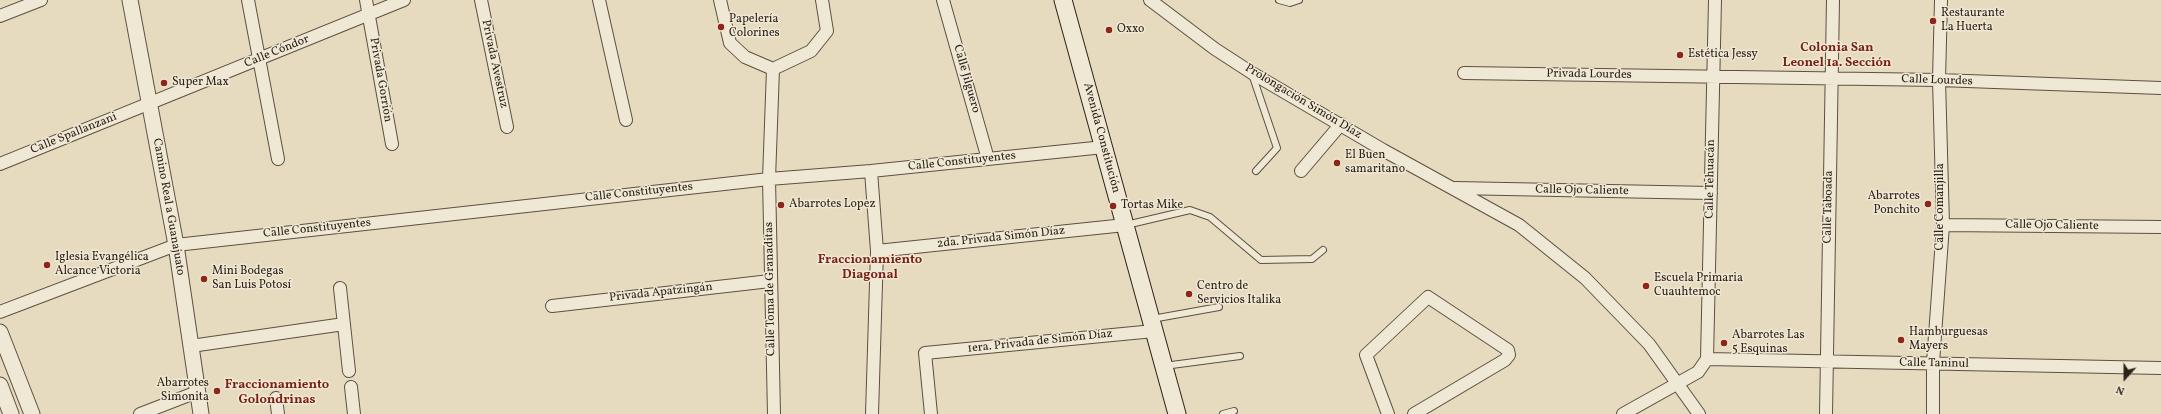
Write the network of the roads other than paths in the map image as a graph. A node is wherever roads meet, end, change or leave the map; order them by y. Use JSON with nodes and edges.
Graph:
{"nodes":[{"id":1,"x":41,"y":0,"type":"edge"},
{"id":2,"x":130,"y":0,"type":"edge"},
{"id":3,"x":248,"y":0,"type":"edge"},
{"id":4,"x":366,"y":0,"type":"edge"},
{"id":5,"x":404,"y":0,"type":"edge"},
{"id":6,"x":481,"y":0,"type":"edge"},
{"id":7,"x":599,"y":0,"type":"edge"},
{"id":8,"x":720,"y":0,"type":"edge"},
{"id":9,"x":822,"y":0,"type":"edge"},
{"id":10,"x":943,"y":0,"type":"edge"},
{"id":11,"x":1063,"y":0,"type":"edge"},
{"id":12,"x":1150,"y":0,"type":"edge"},
{"id":13,"x":1280,"y":0,"type":"edge"},
{"id":14,"x":1299,"y":0,"type":"edge"},
{"id":15,"x":1716,"y":0,"type":"edge"},
{"id":16,"x":1833,"y":0,"type":"edge"},
{"id":17,"x":1941,"y":0,"type":"edge"},
{"id":18,"x":0,"y":16,"type":"edge"},
{"id":19,"x":369,"y":16,"type":"junction"},
{"id":20,"x":260,"y":59,"type":"junction"},
{"id":21,"x":773,"y":69,"type":"junction"},
{"id":22,"x":1252,"y":73,"type":"junction"},
{"id":23,"x":1464,"y":73,"type":"dead end"},
{"id":24,"x":1714,"y":76,"type":"junction"},
{"id":25,"x":1831,"y":78,"type":"junction"},
{"id":26,"x":1939,"y":80,"type":"junction"},
{"id":27,"x":2161,"y":88,"type":"edge"},
{"id":28,"x":149,"y":104,"type":"junction"},
{"id":29,"x":626,"y":120,"type":"dead end"},
{"id":30,"x":1341,"y":124,"type":"junction"},
{"id":31,"x":507,"y":127,"type":"dead end"},
{"id":32,"x":392,"y":144,"type":"dead end"},
{"id":33,"x":1104,"y":147,"type":"junction"},
{"id":34,"x":278,"y":159,"type":"dead end"},
{"id":35,"x":988,"y":159,"type":"junction"},
{"id":36,"x":0,"y":164,"type":"edge"},
{"id":37,"x":1256,"y":171,"type":"dead end"},
{"id":38,"x":1301,"y":171,"type":"dead end"},
{"id":39,"x":871,"y":172,"type":"junction"},
{"id":40,"x":769,"y":179,"type":"junction"},
{"id":41,"x":1454,"y":188,"type":"junction"},
{"id":42,"x":1711,"y":193,"type":"junction"},
{"id":43,"x":1125,"y":225,"type":"junction"},
{"id":44,"x":1943,"y":225,"type":"junction"},
{"id":45,"x":2161,"y":227,"type":"edge"},
{"id":46,"x":176,"y":245,"type":"junction"},
{"id":47,"x":1323,"y":250,"type":"dead end"},
{"id":48,"x":877,"y":251,"type":"junction"},
{"id":49,"x":770,"y":281,"type":"junction"},
{"id":50,"x":340,"y":288,"type":"dead end"},
{"id":51,"x":552,"y":306,"type":"dead end"},
{"id":52,"x":1219,"y":307,"type":"dead end"},
{"id":53,"x":0,"y":312,"type":"edge"},
{"id":54,"x":344,"y":324,"type":"junction"},
{"id":55,"x":1152,"y":325,"type":"junction"},
{"id":56,"x":0,"y":332,"type":"edge"},
{"id":57,"x":191,"y":346,"type":"junction"},
{"id":58,"x":1240,"y":356,"type":"dead end"},
{"id":59,"x":1707,"y":359,"type":"junction"},
{"id":60,"x":1827,"y":362,"type":"junction"},
{"id":61,"x":1933,"y":364,"type":"junction"},
{"id":62,"x":1164,"y":366,"type":"junction"},
{"id":63,"x":2161,"y":368,"type":"edge"},
{"id":64,"x":349,"y":371,"type":"dead end"},
{"id":65,"x":1677,"y":382,"type":"junction"},
{"id":66,"x":0,"y":386,"type":"edge"},
{"id":67,"x":351,"y":388,"type":"dead end"},
{"id":68,"x":197,"y":392,"type":"junction"},
{"id":69,"x":276,"y":398,"type":"dead end"},
{"id":70,"x":1234,"y":411,"type":"dead end"},
{"id":71,"x":1421,"y":412,"type":"edge"},
{"id":72,"x":11,"y":414,"type":"edge"},
{"id":73,"x":32,"y":414,"type":"edge"},
{"id":74,"x":140,"y":414,"type":"edge"},
{"id":75,"x":201,"y":414,"type":"edge"},
{"id":76,"x":278,"y":414,"type":"edge"},
{"id":77,"x":354,"y":414,"type":"edge"},
{"id":78,"x":774,"y":414,"type":"edge"},
{"id":79,"x":872,"y":414,"type":"edge"},
{"id":80,"x":931,"y":414,"type":"edge"},
{"id":81,"x":1177,"y":414,"type":"edge"},
{"id":82,"x":1223,"y":414,"type":"edge"},
{"id":83,"x":1388,"y":414,"type":"edge"},
{"id":84,"x":1622,"y":414,"type":"edge"},
{"id":85,"x":1699,"y":414,"type":"edge"},
{"id":86,"x":1826,"y":414,"type":"edge"},
{"id":87,"x":1933,"y":414,"type":"edge"}],
"edges":[{"from":1,"to":18,"type":"street"},
{"from":2,"to":28,"type":"street","name":"Camino Real a Guanajuato"},
{"from":3,"to":20,"type":"street"},
{"from":4,"to":19,"type":"street","name":"Privada Gorrión"},
{"from":5,"to":19,"type":"street","name":"Calle Cóndor"},
{"from":6,"to":31,"type":"street","name":"Privada Avestruz"},
{"from":7,"to":29,"type":"street"},
{"from":8,"to":21,"type":"street"},
{"from":9,"to":21,"type":"street"},
{"from":10,"to":35,"type":"street","name":"Calle Jilguero"},
{"from":11,"to":33,"type":"main road","name":"Avenida Constitución"},
{"from":12,"to":22,"type":"street","name":"Prolongación Simón Díaz"},
{"from":13,"to":14,"type":"lane"},
{"from":15,"to":24,"type":"street","name":"Calle Tehuacán"},
{"from":16,"to":25,"type":"street","name":"Calle Taboada"},
{"from":17,"to":26,"type":"street","name":"Calle Comanjilla"},
{"from":19,"to":20,"type":"street","name":"Calle Cóndor"},
{"from":19,"to":32,"type":"street","name":"Privada Gorrión"},
{"from":20,"to":28,"type":"street","name":"Calle Cóndor"},
{"from":20,"to":34,"type":"street"},
{"from":21,"to":40,"type":"street","name":"Calle Toma de Granaditas"},
{"from":22,"to":30,"type":"street","name":"Prolongación Simón Díaz"},
{"from":22,"to":37,"type":"lane"},
{"from":23,"to":24,"type":"street","name":"Privada Lourdes"},
{"from":24,"to":25,"type":"street","name":"Calle Lourdes"},
{"from":24,"to":42,"type":"street","name":"Calle Tehuacán"},
{"from":25,"to":26,"type":"street","name":"Calle Lourdes"},
{"from":25,"to":60,"type":"street","name":"Calle Taboada"},
{"from":26,"to":27,"type":"street","name":"Calle Lourdes"},
{"from":26,"to":44,"type":"street","name":"Calle Comanjilla"},
{"from":28,"to":36,"type":"street","name":"Calle Spallanzani"},
{"from":28,"to":46,"type":"street","name":"Camino Real a Guanajuato"},
{"from":30,"to":38,"type":"street"},
{"from":30,"to":41,"type":"street","name":"Prolongación Simón Díaz"},
{"from":33,"to":35,"type":"street","name":"Calle Constituyentes"},
{"from":33,"to":43,"type":"main road","name":"Avenida Constitución"},
{"from":35,"to":39,"type":"street","name":"Calle Constituyentes"},
{"from":39,"to":40,"type":"street","name":"Calle Constituyentes"},
{"from":39,"to":48,"type":"street"},
{"from":40,"to":46,"type":"street","name":"Calle Constituyentes"},
{"from":40,"to":49,"type":"street","name":"Calle Toma de Granaditas"},
{"from":41,"to":42,"type":"street","name":"Calle Ojo Caliente"},
{"from":41,"to":65,"type":"street","name":"Prolongación Simón Díaz"},
{"from":42,"to":59,"type":"street","name":"Calle Tehuacán"},
{"from":43,"to":47,"type":"lane"},
{"from":43,"to":48,"type":"street","name":"2da. Privada Simón Díaz"},
{"from":43,"to":55,"type":"main road","name":"Avenida Constitución"},
{"from":44,"to":45,"type":"street","name":"Calle Ojo Caliente"},
{"from":44,"to":61,"type":"street","name":"Calle Comanjilla"},
{"from":46,"to":53,"type":"street","name":"Calle Constituyentes"},
{"from":46,"to":57,"type":"street","name":"Camino Real a Guanajuato"},
{"from":48,"to":79,"type":"street"},
{"from":49,"to":51,"type":"street","name":"Privada Apatzingán"},
{"from":49,"to":78,"type":"street","name":"Calle Toma de Granaditas"},
{"from":50,"to":54,"type":"street"},
{"from":52,"to":55,"type":"lane"},
{"from":54,"to":57,"type":"street"},
{"from":54,"to":64,"type":"street"},
{"from":55,"to":62,"type":"main road","name":"Avenida Constitución"},
{"from":55,"to":80,"type":"street","name":"1era. Privada de Simón Díaz"},
{"from":56,"to":73,"type":"street"},
{"from":57,"to":68,"type":"street","name":"Camino Real a Guanajuato"},
{"from":58,"to":62,"type":"lane"},
{"from":59,"to":60,"type":"street","name":"Calle Taninul"},
{"from":59,"to":65,"type":"street"},
{"from":60,"to":61,"type":"street","name":"Calle Taninul"},
{"from":60,"to":86,"type":"street","name":"Calle Taboada"},
{"from":61,"to":63,"type":"street","name":"Calle Taninul"},
{"from":61,"to":87,"type":"street","name":"Calle Comanjilla"},
{"from":62,"to":81,"type":"main road","name":"Avenida Constitución"},
{"from":65,"to":84,"type":"street"},
{"from":65,"to":85,"type":"street","name":"Prolongación Simón Díaz"},
{"from":66,"to":72,"type":"street"},
{"from":67,"to":77,"type":"street"},
{"from":68,"to":74,"type":"street"},
{"from":68,"to":75,"type":"street","name":"Camino Real a Guanajuato"},
{"from":69,"to":76,"type":"street"},
{"from":70,"to":82,"type":"lane"},
{"from":71,"to":83,"type":"street"}]}
